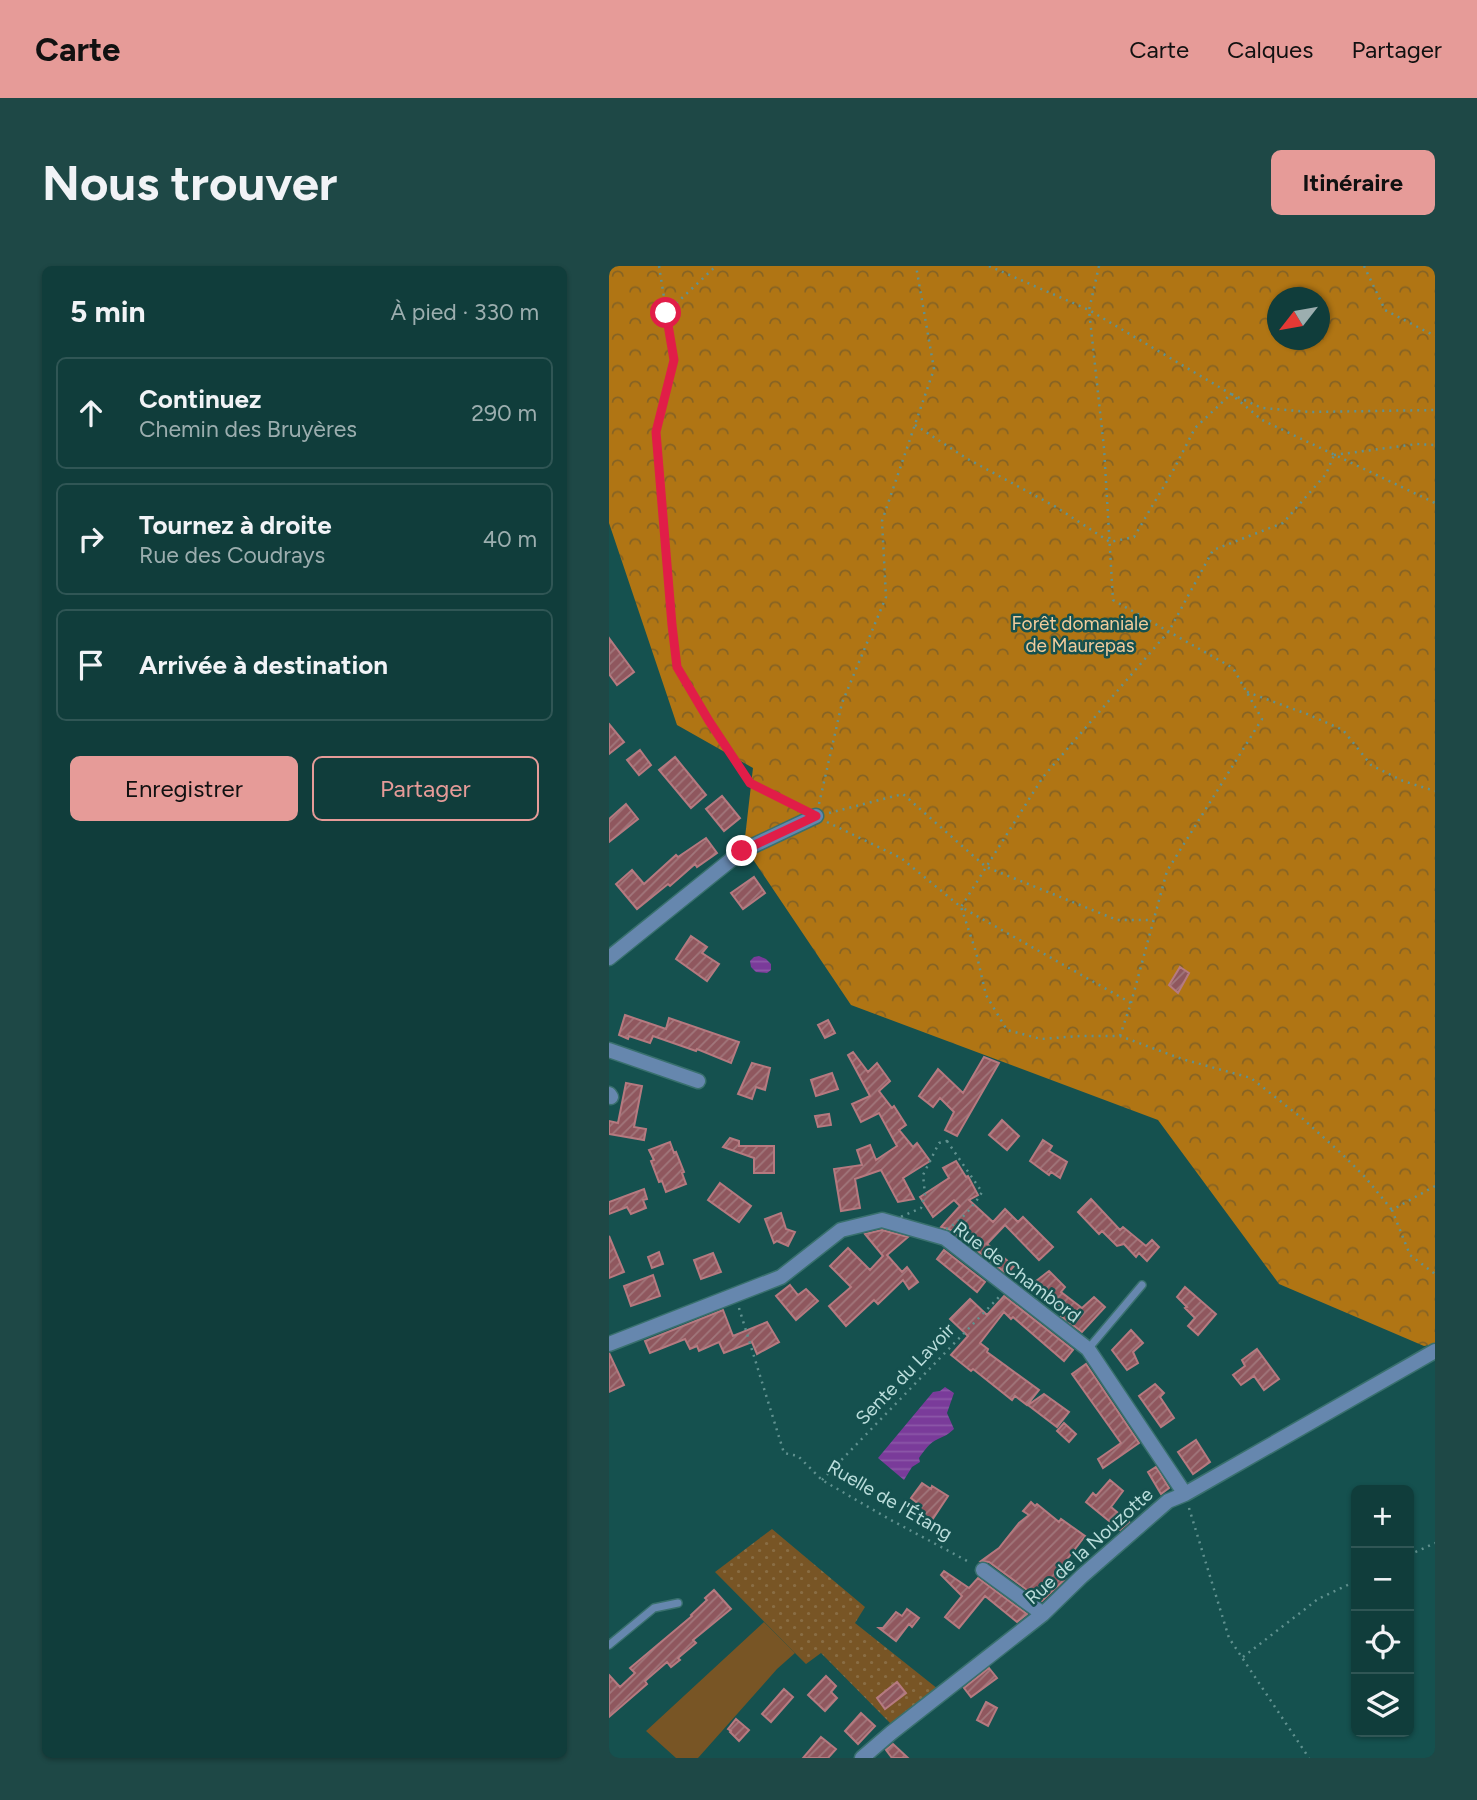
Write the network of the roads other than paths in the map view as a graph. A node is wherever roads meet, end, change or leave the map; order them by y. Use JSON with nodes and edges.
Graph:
{"nodes":[{"id":1,"x":816,"y":816,"type":"road end"},
{"id":2,"x":609,"y":958,"type":"edge"},
{"id":3,"x":609,"y":1050,"type":"edge"},
{"id":4,"x":698,"y":1081,"type":"dead end"},
{"id":5,"x":1142,"y":1285,"type":"dead end"},
{"id":6,"x":609,"y":1344,"type":"edge"},
{"id":7,"x":1088,"y":1349,"type":"junction"},
{"id":8,"x":1435,"y":1351,"type":"edge"},
{"id":9,"x":1185,"y":1494,"type":"junction"},
{"id":10,"x":983,"y":1570,"type":"road end"},
{"id":11,"x":678,"y":1603,"type":"dead end"},
{"id":12,"x":1043,"y":1614,"type":"junction"},
{"id":13,"x":609,"y":1645,"type":"edge"},
{"id":14,"x":862,"y":1758,"type":"edge"}],
"edges":[{"from":1,"to":2,"type":"street"},
{"from":3,"to":4,"type":"street"},
{"from":5,"to":7,"type":"lane"},
{"from":6,"to":7,"type":"street","name":"Rue de Chambord"},
{"from":7,"to":9,"type":"street","name":"Rue de Chambord"},
{"from":8,"to":9,"type":"street","name":"Rue de la Nouzotte"},
{"from":9,"to":12,"type":"street","name":"Rue de la Nouzotte"},
{"from":10,"to":12,"type":"street"},
{"from":11,"to":13,"type":"lane"},
{"from":12,"to":14,"type":"street","name":"Rue de la Nouzotte"}]}
